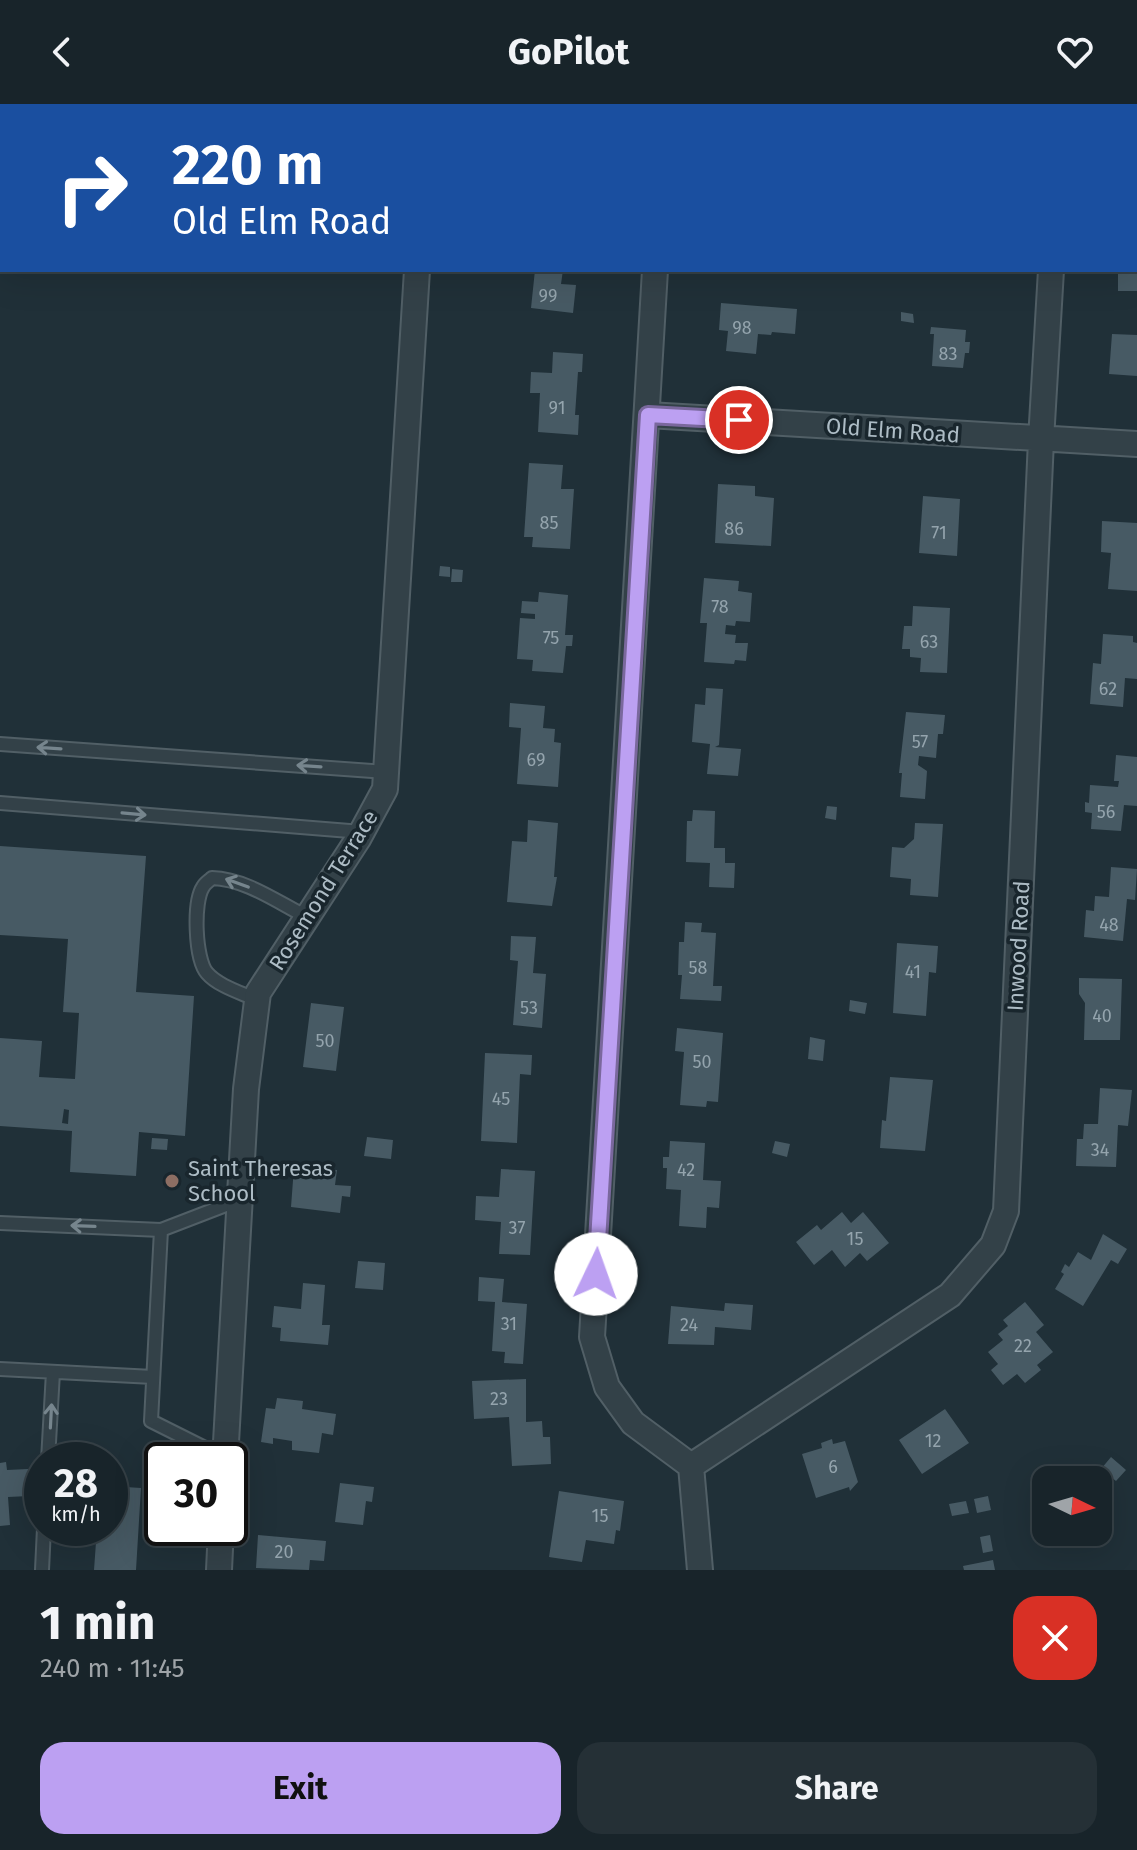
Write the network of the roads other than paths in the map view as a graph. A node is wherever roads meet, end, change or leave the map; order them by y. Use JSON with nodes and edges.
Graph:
{"nodes":[{"id":1,"x":417,"y":272,"type":"edge"},
{"id":2,"x":655,"y":272,"type":"edge"},
{"id":3,"x":1051,"y":272,"type":"edge"},
{"id":4,"x":648,"y":415,"type":"junction"},
{"id":5,"x":1041,"y":440,"type":"junction"},
{"id":6,"x":1137,"y":444,"type":"edge"},
{"id":7,"x":0,"y":744,"type":"edge"},
{"id":8,"x":386,"y":772,"type":"junction"},
{"id":9,"x":0,"y":803,"type":"edge"},
{"id":10,"x":362,"y":832,"type":"junction"},
{"id":11,"x":307,"y":917,"type":"junction"},
{"id":12,"x":257,"y":1000,"type":"junction"},
{"id":13,"x":239,"y":1200,"type":"junction"},
{"id":14,"x":0,"y":1223,"type":"edge"},
{"id":15,"x":161,"y":1230,"type":"junction"},
{"id":16,"x":0,"y":1369,"type":"edge"},
{"id":17,"x":53,"y":1372,"type":"junction"},
{"id":18,"x":153,"y":1377,"type":"junction"},
{"id":19,"x":49,"y":1442,"type":"edge"},
{"id":20,"x":192,"y":1442,"type":"edge"},
{"id":21,"x":226,"y":1442,"type":"edge"},
{"id":22,"x":691,"y":1466,"type":"junction"},
{"id":23,"x":43,"y":1546,"type":"edge"},
{"id":24,"x":220,"y":1546,"type":"edge"},
{"id":25,"x":42,"y":1570,"type":"edge"},
{"id":26,"x":219,"y":1570,"type":"edge"},
{"id":27,"x":700,"y":1570,"type":"edge"}],
"edges":[{"from":1,"to":8,"type":"street","name":"Rosemond Terrace"},
{"from":2,"to":4,"type":"street"},
{"from":3,"to":5,"type":"street","name":"Inwood Road"},
{"from":4,"to":5,"type":"street","name":"Old Elm Road"},
{"from":4,"to":22,"type":"street"},
{"from":5,"to":6,"type":"street","name":"Old Elm Road"},
{"from":5,"to":22,"type":"street","name":"Inwood Road"},
{"from":8,"to":7,"type":"lane","one_way":true},
{"from":8,"to":10,"type":"street","name":"Rosemond Terrace"},
{"from":9,"to":10,"type":"lane","one_way":true},
{"from":10,"to":11,"type":"street","name":"Rosemond Terrace"},
{"from":11,"to":12,"type":"street","name":"Rosemond Terrace"},
{"from":11,"to":12,"type":"lane","one_way":true},
{"from":12,"to":13,"type":"street","name":"Rosemond Terrace"},
{"from":13,"to":15,"type":"lane"},
{"from":13,"to":21,"type":"street","name":"Rosemond Terrace"},
{"from":15,"to":14,"type":"lane","one_way":true},
{"from":15,"to":18,"type":"lane"},
{"from":16,"to":17,"type":"lane"},
{"from":17,"to":18,"type":"lane"},
{"from":19,"to":17,"type":"lane","one_way":true},
{"from":18,"to":20,"type":"lane"},
{"from":22,"to":27,"type":"street"},
{"from":23,"to":25,"type":"lane"},
{"from":24,"to":26,"type":"street"}]}
